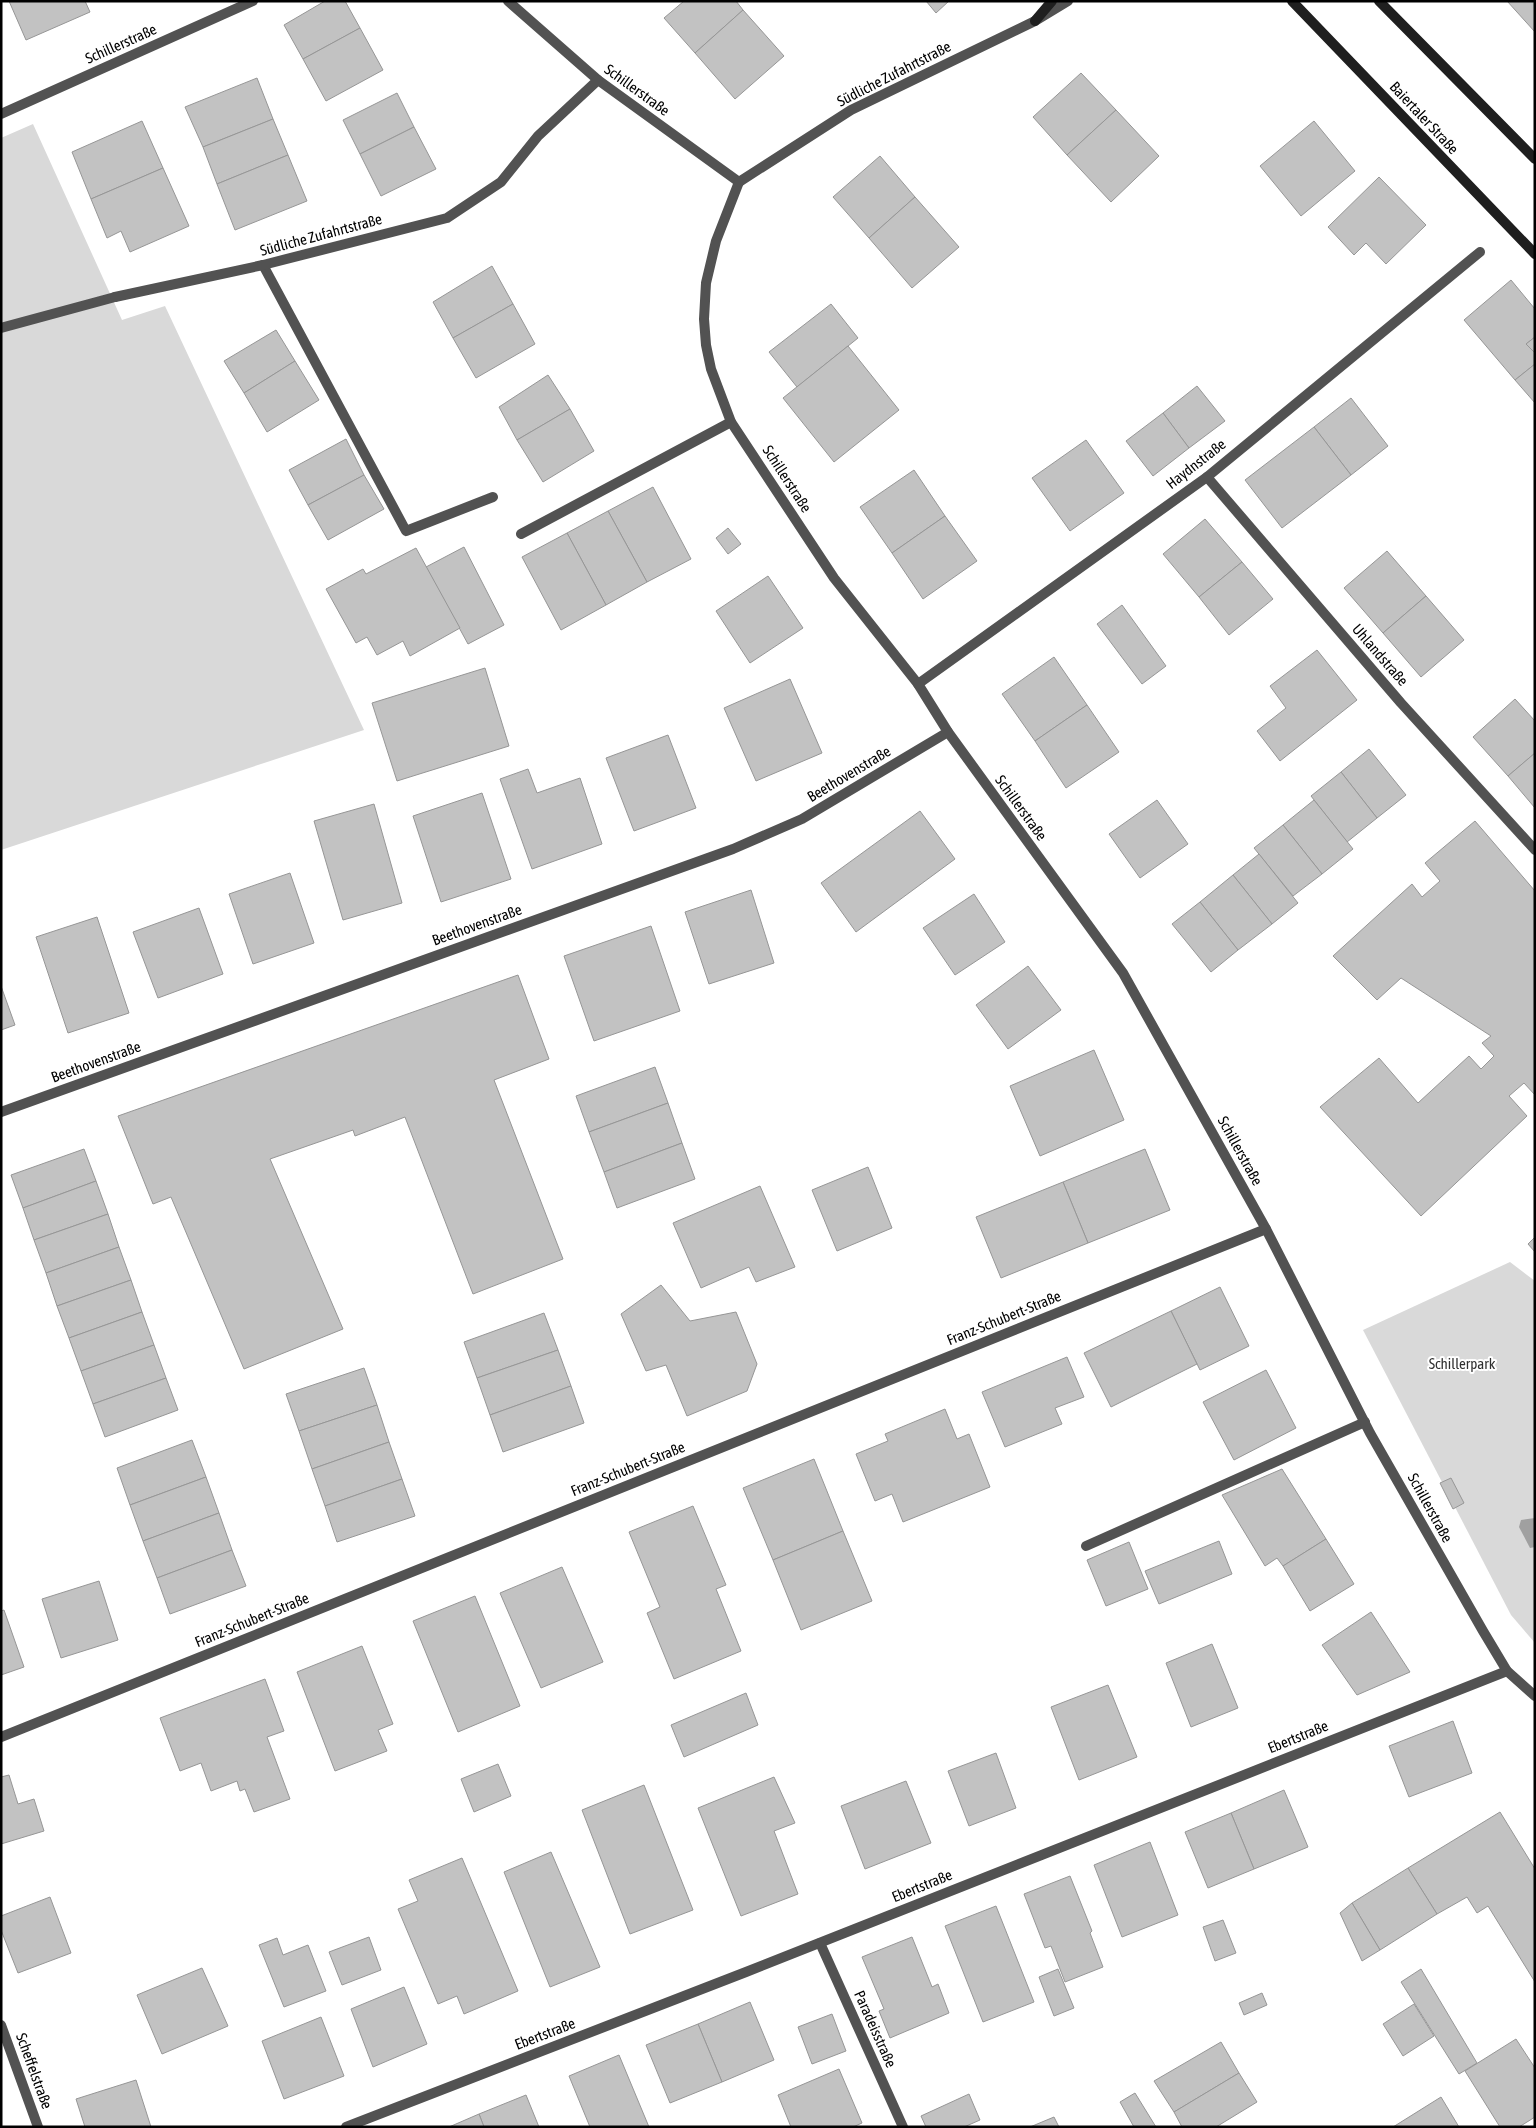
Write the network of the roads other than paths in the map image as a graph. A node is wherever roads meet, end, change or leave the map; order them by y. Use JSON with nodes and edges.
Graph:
{"nodes":[{"id":1,"x":252,"y":1,"type":"edge"},
{"id":2,"x":508,"y":1,"type":"edge"},
{"id":3,"x":1052,"y":1,"type":"edge"},
{"id":4,"x":1068,"y":1,"type":"edge"},
{"id":5,"x":1292,"y":1,"type":"edge"},
{"id":6,"x":1379,"y":1,"type":"edge"},
{"id":7,"x":1390,"y":1,"type":"edge"},
{"id":8,"x":1035,"y":21,"type":"junction"},
{"id":9,"x":1408,"y":31,"type":"junction"},
{"id":10,"x":598,"y":80,"type":"junction"},
{"id":11,"x":1,"y":114,"type":"edge"},
{"id":12,"x":1535,"y":159,"type":"edge"},
{"id":13,"x":739,"y":182,"type":"junction"},
{"id":14,"x":1480,"y":252,"type":"dead end"},
{"id":15,"x":1535,"y":254,"type":"edge"},
{"id":16,"x":263,"y":265,"type":"junction"},
{"id":17,"x":1,"y":328,"type":"edge"},
{"id":18,"x":731,"y":422,"type":"junction"},
{"id":19,"x":1207,"y":477,"type":"junction"},
{"id":20,"x":493,"y":497,"type":"dead end"},
{"id":21,"x":521,"y":534,"type":"dead end"},
{"id":22,"x":918,"y":684,"type":"junction"},
{"id":23,"x":948,"y":732,"type":"junction"},
{"id":24,"x":1535,"y":850,"type":"edge"},
{"id":25,"x":1,"y":1112,"type":"edge"},
{"id":26,"x":1266,"y":1229,"type":"junction"},
{"id":27,"x":1365,"y":1422,"type":"junction"},
{"id":28,"x":1086,"y":1546,"type":"dead end"},
{"id":29,"x":1507,"y":1671,"type":"junction"},
{"id":30,"x":1535,"y":1696,"type":"edge"},
{"id":31,"x":1,"y":1737,"type":"edge"},
{"id":32,"x":820,"y":1943,"type":"junction"},
{"id":33,"x":1,"y":2025,"type":"edge"},
{"id":34,"x":38,"y":2127,"type":"edge"},
{"id":35,"x":346,"y":2127,"type":"edge"},
{"id":36,"x":903,"y":2127,"type":"edge"}],
"edges":[{"from":1,"to":11,"type":"street","name":"Schillerstraße"},
{"from":2,"to":10,"type":"street","name":"Schillerstraße"},
{"from":3,"to":8,"type":"main road"},
{"from":4,"to":8,"type":"street","name":"Südliche Zufahrtstraße"},
{"from":5,"to":15,"type":"main road","name":"Baiertaler Straße"},
{"from":6,"to":9,"type":"main road"},
{"from":7,"to":9,"type":"main road"},
{"from":8,"to":13,"type":"street","name":"Südliche Zufahrtstraße"},
{"from":9,"to":12,"type":"main road"},
{"from":10,"to":13,"type":"street","name":"Schillerstraße"},
{"from":10,"to":16,"type":"street","name":"Südliche Zufahrtstraße"},
{"from":13,"to":18,"type":"street","name":"Schillerstraße"},
{"from":14,"to":19,"type":"street","name":"Haydnstraße"},
{"from":16,"to":17,"type":"street","name":"Südliche Zufahrtstraße"},
{"from":16,"to":20,"type":"street"},
{"from":18,"to":21,"type":"street"},
{"from":18,"to":22,"type":"street","name":"Schillerstraße"},
{"from":19,"to":22,"type":"street","name":"Haydnstraße"},
{"from":19,"to":24,"type":"street","name":"Uhlandstraße"},
{"from":22,"to":23,"type":"street","name":"Schillerstraße"},
{"from":23,"to":25,"type":"street","name":"Beethovenstraße"},
{"from":23,"to":26,"type":"street","name":"Schillerstraße"},
{"from":26,"to":27,"type":"street","name":"Schillerstraße"},
{"from":26,"to":31,"type":"street","name":"Franz-Schubert-Straße"},
{"from":27,"to":28,"type":"street"},
{"from":27,"to":29,"type":"street","name":"Schillerstraße"},
{"from":29,"to":30,"type":"street","name":"Schillerstraße"},
{"from":29,"to":32,"type":"street","name":"Ebertstraße"},
{"from":32,"to":35,"type":"street","name":"Ebertstraße"},
{"from":32,"to":36,"type":"street","name":"Paradeisstraße"},
{"from":33,"to":34,"type":"street","name":"Scheffelstraße"}]}
